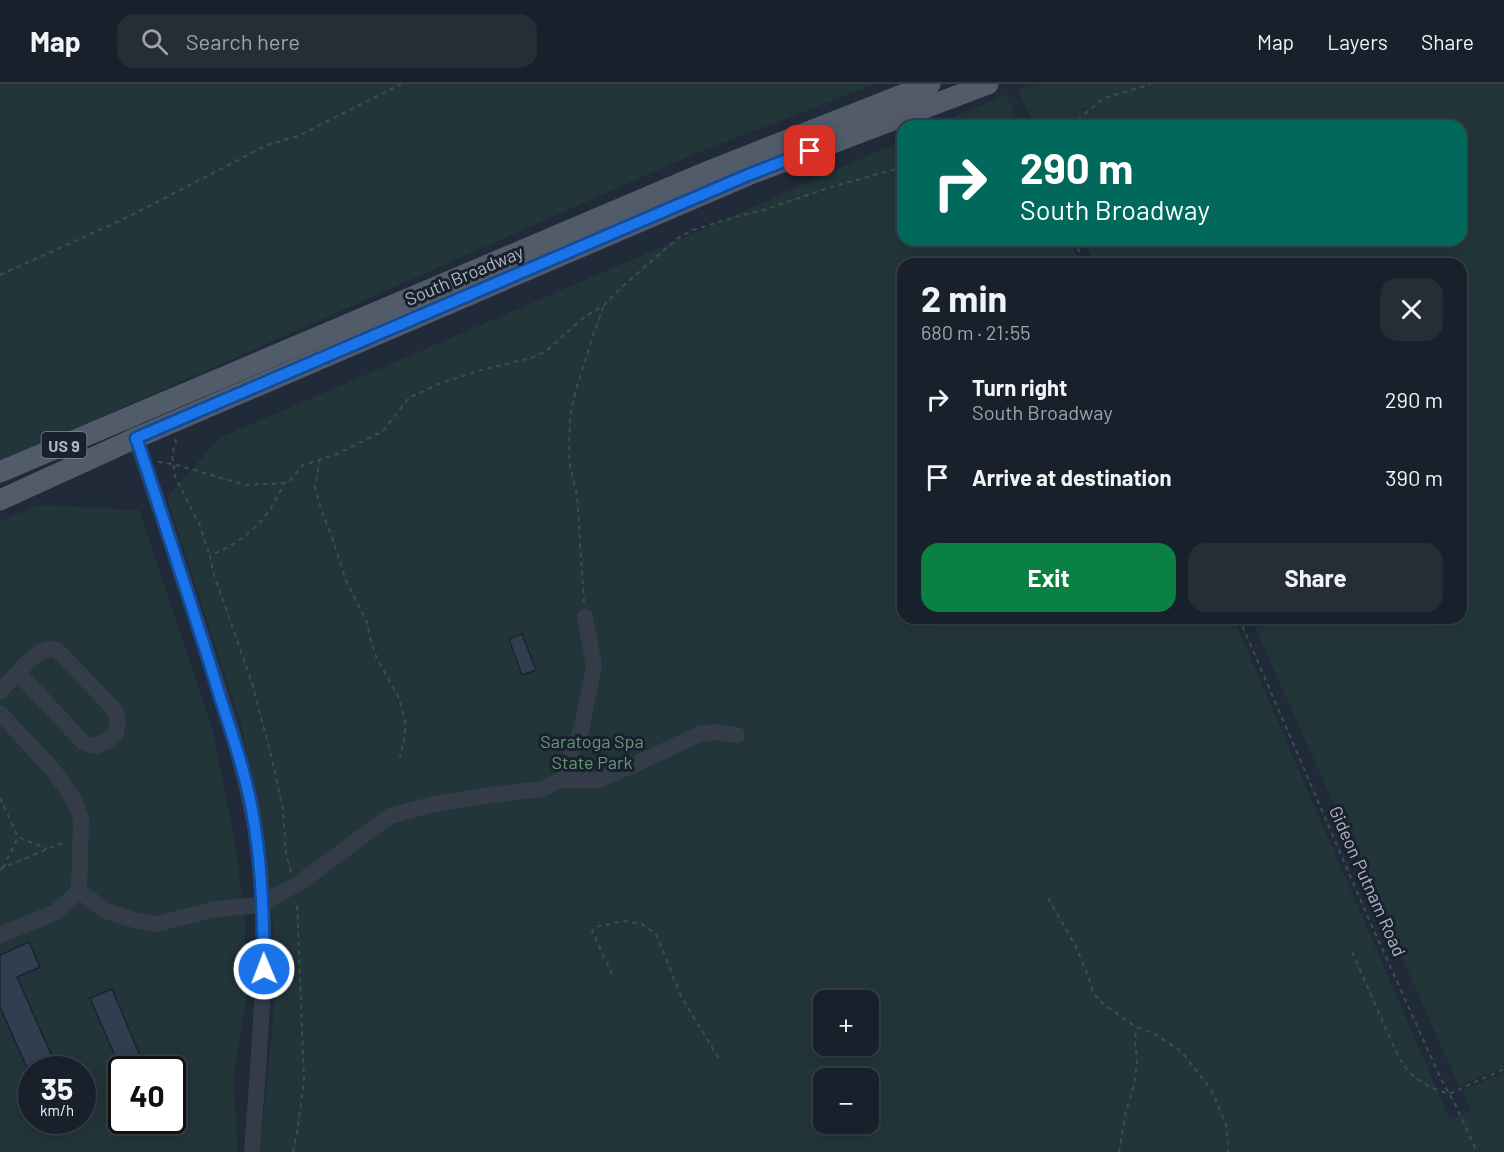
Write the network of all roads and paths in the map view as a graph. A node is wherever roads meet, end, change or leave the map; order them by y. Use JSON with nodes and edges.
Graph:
{"nodes":[{"id":1,"x":401,"y":84,"type":"edge"},
{"id":2,"x":930,"y":84,"type":"edge"},
{"id":3,"x":988,"y":84,"type":"edge"},
{"id":4,"x":1151,"y":84,"type":"edge"},
{"id":5,"x":1077,"y":120,"type":"edge"},
{"id":6,"x":897,"y":169,"type":"edge"},
{"id":7,"x":0,"y":275,"type":"edge"},
{"id":8,"x":604,"y":305,"type":"junction"},
{"id":9,"x":128,"y":417,"type":"junction"},
{"id":10,"x":173,"y":433,"type":"dead end"},
{"id":11,"x":136,"y":438,"type":"junction"},
{"id":12,"x":320,"y":459,"type":"junction"},
{"id":13,"x":158,"y":462,"type":"dead end"},
{"id":14,"x":173,"y":464,"type":"junction"},
{"id":15,"x":0,"y":472,"type":"edge"},
{"id":16,"x":284,"y":483,"type":"junction"},
{"id":17,"x":0,"y":500,"type":"edge"},
{"id":18,"x":210,"y":556,"type":"junction"},
{"id":19,"x":585,"y":617,"type":"joint"},
{"id":20,"x":1242,"y":624,"type":"edge"},
{"id":21,"x":18,"y":673,"type":"junction"},
{"id":22,"x":0,"y":692,"type":"edge"},
{"id":23,"x":0,"y":713,"type":"edge"},
{"id":24,"x":737,"y":735,"type":"dead end"},
{"id":25,"x":400,"y":758,"type":"dead end"},
{"id":26,"x":562,"y":780,"type":"junction"},
{"id":27,"x":0,"y":798,"type":"edge"},
{"id":28,"x":5,"y":809,"type":"junction"},
{"id":29,"x":0,"y":810,"type":"edge"},
{"id":30,"x":80,"y":835,"type":"junction"},
{"id":31,"x":18,"y":837,"type":"junction"},
{"id":32,"x":47,"y":849,"type":"junction"},
{"id":33,"x":1,"y":868,"type":"edge"},
{"id":34,"x":295,"y":885,"type":"junction"},
{"id":35,"x":80,"y":891,"type":"junction"},
{"id":36,"x":1048,"y":898,"type":"dead end"},
{"id":37,"x":263,"y":905,"type":"junction"},
{"id":38,"x":0,"y":935,"type":"edge"},
{"id":39,"x":1352,"y":952,"type":"dead end"},
{"id":40,"x":612,"y":974,"type":"dead end"},
{"id":41,"x":1136,"y":1027,"type":"junction"},
{"id":42,"x":719,"y":1059,"type":"dead end"},
{"id":43,"x":1504,"y":1069,"type":"edge"},
{"id":44,"x":1449,"y":1094,"type":"junction"},
{"id":45,"x":252,"y":1152,"type":"edge"},
{"id":46,"x":293,"y":1152,"type":"edge"},
{"id":47,"x":1119,"y":1152,"type":"edge"},
{"id":48,"x":1228,"y":1152,"type":"edge"},
{"id":49,"x":1477,"y":1152,"type":"edge"}],
"edges":[{"from":1,"to":7,"type":"path"},
{"from":2,"to":9,"type":"main road","name":"South Broadway","number":"US 9"},
{"from":3,"to":11,"type":"main road","name":"South Broadway","number":"US 9"},
{"from":4,"to":5,"type":"path"},
{"from":6,"to":8,"type":"path"},
{"from":8,"to":12,"type":"path"},
{"from":8,"to":19,"type":"path"},
{"from":9,"to":11,"type":"street"},
{"from":9,"to":15,"type":"main road","name":"South Broadway","number":"US 9"},
{"from":10,"to":14,"type":"path"},
{"from":11,"to":17,"type":"main road","name":"South Broadway","number":"US 9"},
{"from":11,"to":37,"type":"street"},
{"from":12,"to":16,"type":"path"},
{"from":12,"to":25,"type":"path"},
{"from":13,"to":14,"type":"path"},
{"from":14,"to":16,"type":"path"},
{"from":14,"to":18,"type":"path"},
{"from":16,"to":18,"type":"path"},
{"from":18,"to":34,"type":"path"},
{"from":19,"to":26,"type":"street"},
{"from":20,"to":44,"type":"path","name":"Gideon Putnam Road"},
{"from":21,"to":21,"type":"street"},
{"from":21,"to":22,"type":"street"},
{"from":23,"to":30,"type":"street"},
{"from":24,"to":26,"type":"street"},
{"from":26,"to":34,"type":"street"},
{"from":27,"to":28,"type":"path"},
{"from":28,"to":29,"type":"path"},
{"from":28,"to":31,"type":"path"},
{"from":30,"to":32,"type":"path"},
{"from":30,"to":35,"type":"street"},
{"from":31,"to":32,"type":"path"},
{"from":31,"to":33,"type":"path"},
{"from":32,"to":33,"type":"path"},
{"from":34,"to":37,"type":"street"},
{"from":34,"to":46,"type":"path"},
{"from":35,"to":37,"type":"street"},
{"from":35,"to":38,"type":"street"},
{"from":36,"to":41,"type":"path"},
{"from":37,"to":45,"type":"street"},
{"from":39,"to":44,"type":"path"},
{"from":40,"to":42,"type":"path"},
{"from":41,"to":47,"type":"path"},
{"from":41,"to":48,"type":"path"},
{"from":43,"to":44,"type":"path"},
{"from":44,"to":49,"type":"path","name":"Gideon Putnam Road"}]}
